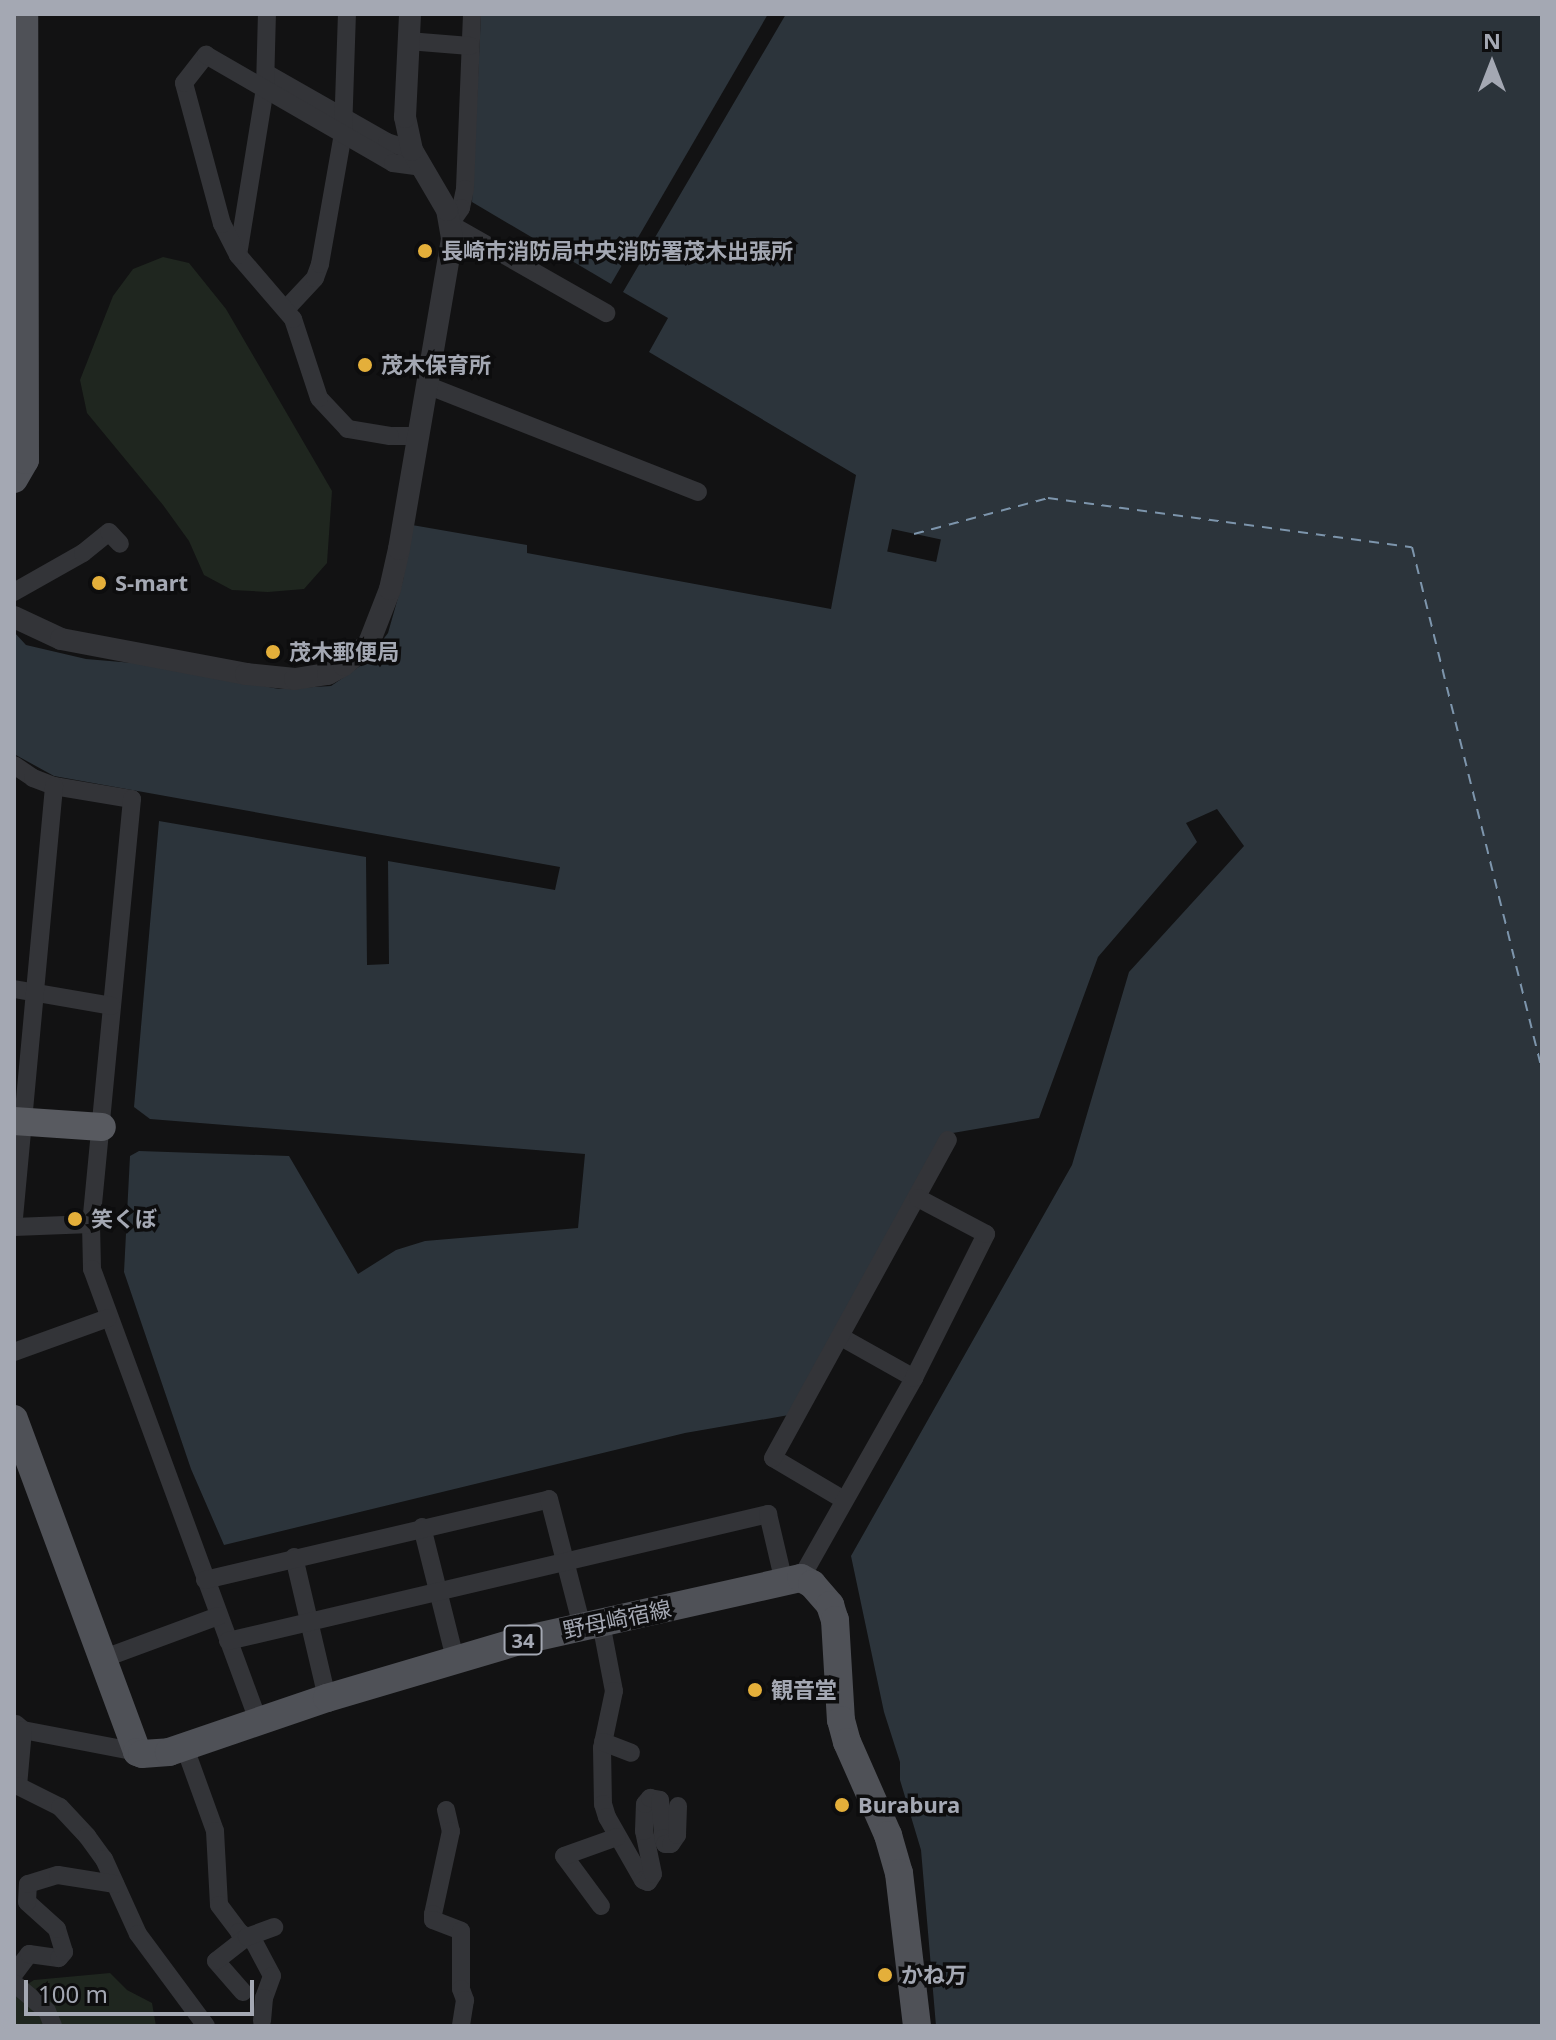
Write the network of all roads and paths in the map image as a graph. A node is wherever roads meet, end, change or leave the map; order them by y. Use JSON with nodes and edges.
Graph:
{"nodes":[{"id":1,"x":24,"y":14,"type":"edge"},
{"id":2,"x":267,"y":14,"type":"edge"},
{"id":3,"x":347,"y":14,"type":"edge"},
{"id":4,"x":410,"y":14,"type":"edge"},
{"id":5,"x":472,"y":14,"type":"edge"},
{"id":6,"x":408,"y":41,"type":"junction"},
{"id":7,"x":470,"y":46,"type":"junction"},
{"id":8,"x":266,"y":80,"type":"junction"},
{"id":9,"x":343,"y":126,"type":"junction"},
{"id":10,"x":418,"y":158,"type":"junction"},
{"id":11,"x":450,"y":224,"type":"junction"},
{"id":12,"x":238,"y":255,"type":"junction"},
{"id":13,"x":287,"y":308,"type":"junction"},
{"id":14,"x":606,"y":313,"type":"dead end"},
{"id":15,"x":429,"y":386,"type":"junction"},
{"id":16,"x":417,"y":436,"type":"junction"},
{"id":17,"x":14,"y":479,"type":"edge"},
{"id":18,"x":698,"y":492,"type":"dead end"},
{"id":19,"x":120,"y":544,"type":"dead end"},
{"id":20,"x":14,"y":592,"type":"edge"},
{"id":21,"x":14,"y":617,"type":"edge"},
{"id":22,"x":14,"y":765,"type":"edge"},
{"id":23,"x":54,"y":786,"type":"junction"},
{"id":24,"x":14,"y":989,"type":"edge"},
{"id":25,"x":36,"y":993,"type":"junction"},
{"id":26,"x":112,"y":1006,"type":"junction"},
{"id":27,"x":20,"y":1122,"type":"edge"},
{"id":28,"x":102,"y":1127,"type":"junction"},
{"id":29,"x":948,"y":1140,"type":"dead end"},
{"id":30,"x":918,"y":1198,"type":"junction"},
{"id":31,"x":14,"y":1218,"type":"edge"},
{"id":32,"x":91,"y":1224,"type":"junction"},
{"id":33,"x":14,"y":1227,"type":"edge"},
{"id":34,"x":108,"y":1318,"type":"junction"},
{"id":35,"x":841,"y":1337,"type":"junction"},
{"id":36,"x":14,"y":1352,"type":"edge"},
{"id":37,"x":914,"y":1378,"type":"junction"},
{"id":38,"x":14,"y":1419,"type":"edge"},
{"id":39,"x":844,"y":1500,"type":"junction"},
{"id":40,"x":422,"y":1527,"type":"junction"},
{"id":41,"x":294,"y":1557,"type":"junction"},
{"id":42,"x":565,"y":1561,"type":"junction"},
{"id":43,"x":205,"y":1580,"type":"junction"},
{"id":44,"x":792,"y":1580,"type":"junction"},
{"id":45,"x":438,"y":1591,"type":"junction"},
{"id":46,"x":218,"y":1616,"type":"junction"},
{"id":47,"x":310,"y":1621,"type":"junction"},
{"id":48,"x":591,"y":1625,"type":"junction"},
{"id":49,"x":228,"y":1641,"type":"junction"},
{"id":50,"x":455,"y":1658,"type":"junction"},
{"id":51,"x":102,"y":1659,"type":"junction"},
{"id":52,"x":327,"y":1698,"type":"junction"},
{"id":53,"x":258,"y":1721,"type":"junction"},
{"id":54,"x":19,"y":1726,"type":"edge"},
{"id":55,"x":603,"y":1742,"type":"junction"},
{"id":56,"x":185,"y":1748,"type":"junction"},
{"id":57,"x":137,"y":1752,"type":"junction"},
{"id":58,"x":631,"y":1753,"type":"dead end"},
{"id":59,"x":678,"y":1806,"type":"dead end"},
{"id":60,"x":446,"y":1810,"type":"dead end"},
{"id":61,"x":617,"y":1837,"type":"junction"},
{"id":62,"x":115,"y":1884,"type":"junction"},
{"id":63,"x":601,"y":1906,"type":"dead end"},
{"id":64,"x":274,"y":1927,"type":"dead end"},
{"id":65,"x":247,"y":1937,"type":"junction"},
{"id":66,"x":14,"y":1974,"type":"edge"},
{"id":67,"x":14,"y":1983,"type":"edge"},
{"id":68,"x":243,"y":1992,"type":"dead end"},
{"id":69,"x":262,"y":2021,"type":"dead end"},
{"id":70,"x":53,"y":2026,"type":"edge"},
{"id":71,"x":206,"y":2026,"type":"edge"},
{"id":72,"x":461,"y":2026,"type":"edge"},
{"id":73,"x":917,"y":2026,"type":"edge"}],
"edges":[{"from":1,"to":17,"type":"main road"},
{"from":2,"to":8,"type":"street"},
{"from":3,"to":9,"type":"street"},
{"from":4,"to":6,"type":"street"},
{"from":5,"to":7,"type":"street"},
{"from":6,"to":7,"type":"street"},
{"from":6,"to":10,"type":"street"},
{"from":7,"to":11,"type":"street"},
{"from":8,"to":9,"type":"street"},
{"from":8,"to":12,"type":"street"},
{"from":8,"to":12,"type":"street"},
{"from":9,"to":10,"type":"street"},
{"from":9,"to":13,"type":"street"},
{"from":10,"to":11,"type":"street"},
{"from":11,"to":14,"type":"street"},
{"from":11,"to":15,"type":"street"},
{"from":12,"to":13,"type":"street"},
{"from":13,"to":16,"type":"street"},
{"from":15,"to":16,"type":"street"},
{"from":15,"to":18,"type":"street"},
{"from":16,"to":21,"type":"street"},
{"from":19,"to":20,"type":"street"},
{"from":22,"to":23,"type":"street"},
{"from":23,"to":25,"type":"street"},
{"from":23,"to":26,"type":"street"},
{"from":24,"to":25,"type":"street"},
{"from":25,"to":26,"type":"street"},
{"from":25,"to":27,"type":"street"},
{"from":26,"to":28,"type":"street"},
{"from":27,"to":28,"type":"highway"},
{"from":27,"to":31,"type":"street"},
{"from":28,"to":32,"type":"street"},
{"from":29,"to":30,"type":"street"},
{"from":30,"to":35,"type":"street"},
{"from":30,"to":37,"type":"street"},
{"from":32,"to":33,"type":"street"},
{"from":32,"to":34,"type":"street"},
{"from":34,"to":36,"type":"street"},
{"from":34,"to":43,"type":"street"},
{"from":35,"to":37,"type":"street"},
{"from":35,"to":39,"type":"street"},
{"from":37,"to":39,"type":"street"},
{"from":38,"to":51,"type":"main road"},
{"from":39,"to":44,"type":"street"},
{"from":40,"to":41,"type":"street"},
{"from":40,"to":42,"type":"street"},
{"from":40,"to":45,"type":"street"},
{"from":41,"to":43,"type":"street"},
{"from":41,"to":47,"type":"street"},
{"from":42,"to":44,"type":"street"},
{"from":42,"to":45,"type":"street"},
{"from":42,"to":48,"type":"street"},
{"from":43,"to":46,"type":"street"},
{"from":44,"to":48,"type":"main road","name":"野母崎宿線","number":"34"},
{"from":44,"to":73,"type":"main road"},
{"from":45,"to":47,"type":"street"},
{"from":45,"to":50,"type":"street"},
{"from":46,"to":49,"type":"street"},
{"from":46,"to":51,"type":"street"},
{"from":47,"to":49,"type":"street"},
{"from":47,"to":52,"type":"street"},
{"from":48,"to":50,"type":"main road","name":"野母崎宿線","number":"34"},
{"from":48,"to":55,"type":"street"},
{"from":49,"to":53,"type":"street"},
{"from":50,"to":52,"type":"main road","name":"野母崎宿線","number":"34"},
{"from":51,"to":57,"type":"main road"},
{"from":52,"to":53,"type":"main road","name":"野母崎宿線","number":"34"},
{"from":53,"to":56,"type":"main road","name":"野母崎宿線","number":"34"},
{"from":54,"to":57,"type":"street"},
{"from":54,"to":62,"type":"street"},
{"from":55,"to":58,"type":"street"},
{"from":55,"to":61,"type":"street"},
{"from":56,"to":57,"type":"main road","name":"野母崎宿線","number":"34"},
{"from":56,"to":65,"type":"street"},
{"from":59,"to":61,"type":"street"},
{"from":60,"to":72,"type":"street"},
{"from":61,"to":63,"type":"street"},
{"from":62,"to":66,"type":"street"},
{"from":62,"to":71,"type":"street"},
{"from":64,"to":65,"type":"street"},
{"from":65,"to":68,"type":"street"},
{"from":65,"to":69,"type":"street"},
{"from":67,"to":70,"type":"street"}]}
